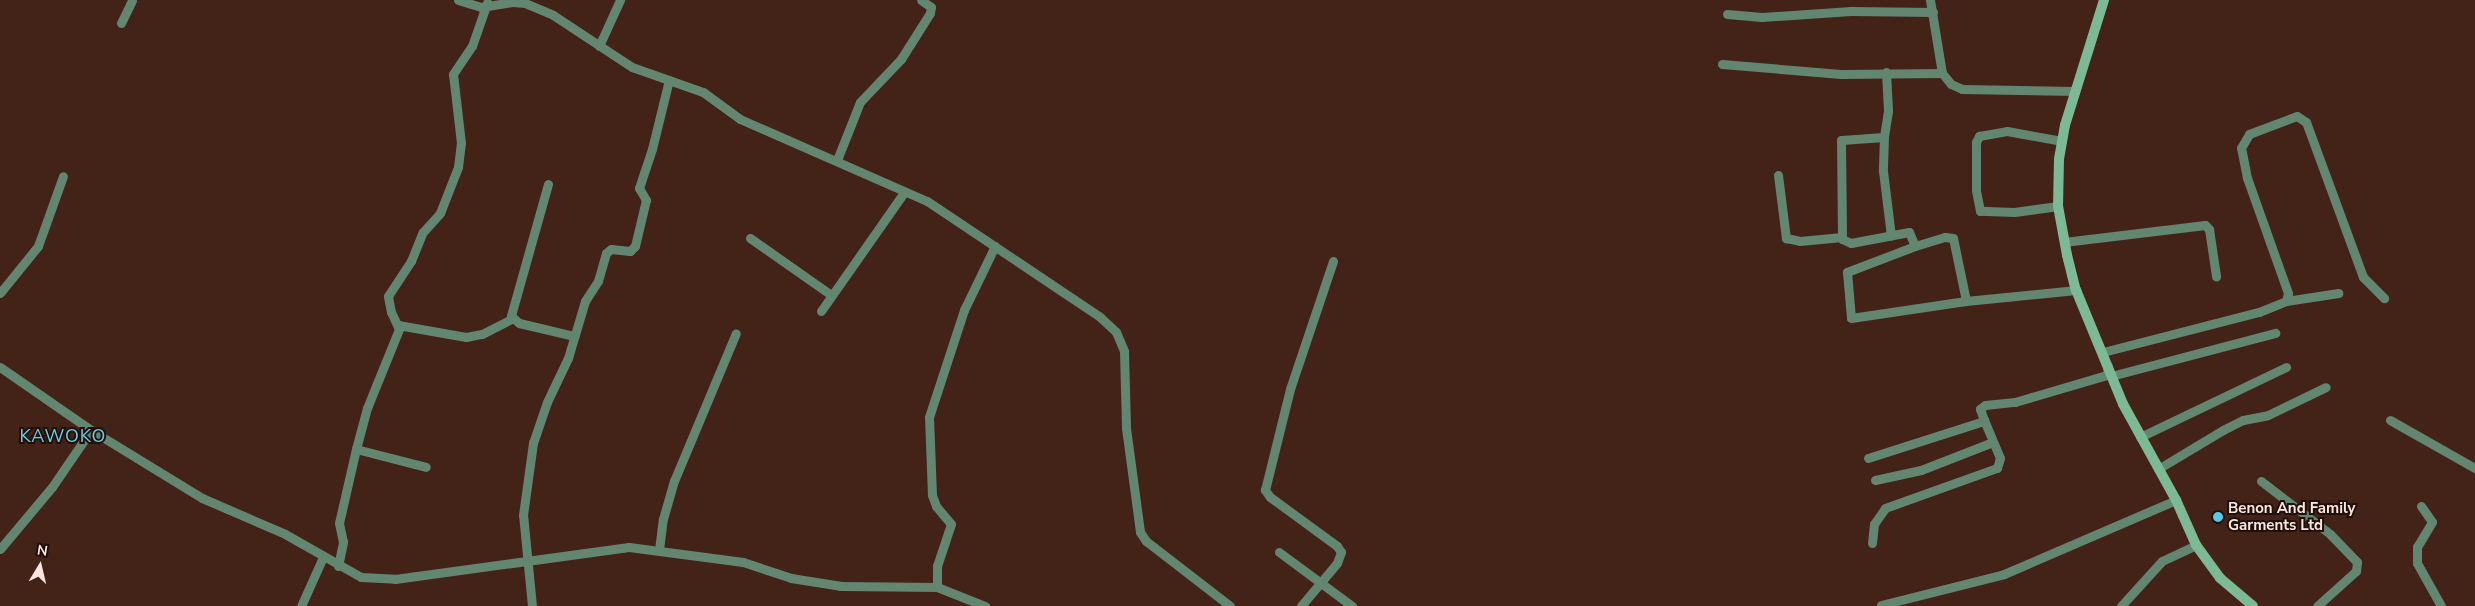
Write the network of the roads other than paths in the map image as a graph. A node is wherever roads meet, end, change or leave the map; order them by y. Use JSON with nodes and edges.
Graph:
{"nodes":[{"id":1,"x":132,"y":0,"type":"edge"},
{"id":2,"x":458,"y":0,"type":"edge"},
{"id":3,"x":620,"y":0,"type":"edge"},
{"id":4,"x":921,"y":0,"type":"edge"},
{"id":5,"x":1930,"y":0,"type":"edge"},
{"id":6,"x":2104,"y":0,"type":"edge"},
{"id":7,"x":487,"y":3,"type":"edge"},
{"id":8,"x":1933,"y":12,"type":"junction"},
{"id":9,"x":1727,"y":14,"type":"dead end"},
{"id":10,"x":120,"y":23,"type":"dead end"},
{"id":11,"x":599,"y":46,"type":"junction"},
{"id":12,"x":1722,"y":64,"type":"dead end"},
{"id":13,"x":1886,"y":72,"type":"junction"},
{"id":14,"x":1942,"y":73,"type":"junction"},
{"id":15,"x":670,"y":80,"type":"junction"},
{"id":16,"x":2075,"y":91,"type":"junction"},
{"id":17,"x":1884,"y":137,"type":"junction"},
{"id":18,"x":2062,"y":141,"type":"junction"},
{"id":19,"x":837,"y":160,"type":"junction"},
{"id":20,"x":1778,"y":175,"type":"dead end"},
{"id":21,"x":63,"y":176,"type":"dead end"},
{"id":22,"x":548,"y":184,"type":"dead end"},
{"id":23,"x":905,"y":191,"type":"junction"},
{"id":24,"x":2058,"y":206,"type":"junction"},
{"id":25,"x":1891,"y":236,"type":"junction"},
{"id":26,"x":1842,"y":237,"type":"junction"},
{"id":27,"x":750,"y":238,"type":"dead end"},
{"id":28,"x":2064,"y":242,"type":"junction"},
{"id":29,"x":995,"y":246,"type":"junction"},
{"id":30,"x":1915,"y":246,"type":"junction"},
{"id":31,"x":1333,"y":261,"type":"dead end"},
{"id":32,"x":2216,"y":276,"type":"dead end"},
{"id":33,"x":2076,"y":290,"type":"junction"},
{"id":34,"x":2338,"y":292,"type":"dead end"},
{"id":35,"x":0,"y":293,"type":"edge"},
{"id":36,"x":831,"y":295,"type":"junction"},
{"id":37,"x":2384,"y":298,"type":"dead end"},
{"id":38,"x":1966,"y":301,"type":"junction"},
{"id":39,"x":2286,"y":301,"type":"junction"},
{"id":40,"x":821,"y":311,"type":"dead end"},
{"id":41,"x":512,"y":320,"type":"junction"},
{"id":42,"x":398,"y":325,"type":"junction"},
{"id":43,"x":736,"y":333,"type":"dead end"},
{"id":44,"x":2275,"y":333,"type":"dead end"},
{"id":45,"x":574,"y":336,"type":"junction"},
{"id":46,"x":2103,"y":352,"type":"junction"},
{"id":47,"x":2286,"y":366,"type":"dead end"},
{"id":48,"x":0,"y":368,"type":"edge"},
{"id":49,"x":2110,"y":371,"type":"junction"},
{"id":50,"x":2326,"y":387,"type":"dead end"},
{"id":51,"x":1984,"y":420,"type":"junction"},
{"id":52,"x":2390,"y":420,"type":"dead end"},
{"id":53,"x":91,"y":430,"type":"junction"},
{"id":54,"x":2140,"y":437,"type":"junction"},
{"id":55,"x":1993,"y":442,"type":"junction"},
{"id":56,"x":356,"y":449,"type":"junction"},
{"id":57,"x":1868,"y":458,"type":"dead end"},
{"id":58,"x":426,"y":467,"type":"dead end"},
{"id":59,"x":2475,"y":468,"type":"edge"},
{"id":60,"x":2158,"y":469,"type":"junction"},
{"id":61,"x":1875,"y":480,"type":"dead end"},
{"id":62,"x":2261,"y":480,"type":"dead end"},
{"id":63,"x":2176,"y":500,"type":"junction"},
{"id":64,"x":2421,"y":506,"type":"dead end"},
{"id":65,"x":1872,"y":543,"type":"dead end"},
{"id":66,"x":2196,"y":545,"type":"junction"},
{"id":67,"x":0,"y":549,"type":"edge"},
{"id":68,"x":659,"y":550,"type":"junction"},
{"id":69,"x":1279,"y":552,"type":"dead end"},
{"id":70,"x":322,"y":557,"type":"junction"},
{"id":71,"x":528,"y":560,"type":"junction"},
{"id":72,"x":338,"y":566,"type":"junction"},
{"id":73,"x":1320,"y":583,"type":"junction"},
{"id":74,"x":937,"y":587,"type":"junction"},
{"id":75,"x":301,"y":606,"type":"edge"},
{"id":76,"x":532,"y":606,"type":"edge"},
{"id":77,"x":985,"y":606,"type":"edge"},
{"id":78,"x":1230,"y":606,"type":"edge"},
{"id":79,"x":1301,"y":606,"type":"edge"},
{"id":80,"x":1352,"y":606,"type":"edge"},
{"id":81,"x":1881,"y":606,"type":"edge"},
{"id":82,"x":2121,"y":606,"type":"edge"},
{"id":83,"x":2253,"y":606,"type":"edge"},
{"id":84,"x":2317,"y":606,"type":"edge"},
{"id":85,"x":2441,"y":606,"type":"edge"}],
"edges":[{"from":1,"to":10,"type":"street"},
{"from":2,"to":7,"type":"street"},
{"from":3,"to":11,"type":"street"},
{"from":4,"to":19,"type":"street"},
{"from":5,"to":8,"type":"street"},
{"from":6,"to":16,"type":"street"},
{"from":7,"to":11,"type":"street"},
{"from":7,"to":42,"type":"street"},
{"from":8,"to":9,"type":"street"},
{"from":8,"to":14,"type":"street"},
{"from":11,"to":15,"type":"street"},
{"from":12,"to":13,"type":"street"},
{"from":13,"to":14,"type":"street"},
{"from":13,"to":17,"type":"street"},
{"from":14,"to":16,"type":"street"},
{"from":15,"to":19,"type":"street"},
{"from":15,"to":45,"type":"street"},
{"from":16,"to":18,"type":"street"},
{"from":17,"to":25,"type":"street"},
{"from":17,"to":26,"type":"street"},
{"from":18,"to":24,"type":"street"},
{"from":18,"to":24,"type":"street"},
{"from":19,"to":23,"type":"street"},
{"from":20,"to":26,"type":"street"},
{"from":21,"to":35,"type":"street"},
{"from":22,"to":41,"type":"street"},
{"from":23,"to":29,"type":"street"},
{"from":23,"to":36,"type":"street"},
{"from":24,"to":28,"type":"street"},
{"from":25,"to":26,"type":"street"},
{"from":25,"to":30,"type":"street"},
{"from":27,"to":36,"type":"street"},
{"from":28,"to":32,"type":"street"},
{"from":28,"to":33,"type":"street"},
{"from":29,"to":74,"type":"street"},
{"from":29,"to":78,"type":"street"},
{"from":30,"to":38,"type":"street"},
{"from":30,"to":38,"type":"street"},
{"from":31,"to":73,"type":"street"},
{"from":33,"to":38,"type":"street"},
{"from":33,"to":46,"type":"street"},
{"from":34,"to":39,"type":"street"},
{"from":36,"to":40,"type":"street"},
{"from":37,"to":39,"type":"street"},
{"from":39,"to":46,"type":"street"},
{"from":41,"to":42,"type":"street"},
{"from":41,"to":45,"type":"street"},
{"from":42,"to":56,"type":"street"},
{"from":43,"to":68,"type":"street"},
{"from":44,"to":49,"type":"street"},
{"from":45,"to":71,"type":"street"},
{"from":46,"to":49,"type":"street"},
{"from":47,"to":54,"type":"street"},
{"from":48,"to":53,"type":"street"},
{"from":49,"to":51,"type":"street"},
{"from":49,"to":54,"type":"street"},
{"from":50,"to":60,"type":"street"},
{"from":51,"to":55,"type":"street"},
{"from":51,"to":57,"type":"street"},
{"from":52,"to":59,"type":"street"},
{"from":53,"to":67,"type":"street"},
{"from":53,"to":70,"type":"street"},
{"from":54,"to":60,"type":"street"},
{"from":55,"to":61,"type":"street"},
{"from":55,"to":65,"type":"street"},
{"from":56,"to":58,"type":"street"},
{"from":56,"to":72,"type":"street"},
{"from":60,"to":63,"type":"street"},
{"from":62,"to":84,"type":"street"},
{"from":63,"to":66,"type":"street"},
{"from":63,"to":81,"type":"street"},
{"from":64,"to":85,"type":"street"},
{"from":66,"to":82,"type":"street"},
{"from":66,"to":83,"type":"street"},
{"from":68,"to":71,"type":"street"},
{"from":68,"to":74,"type":"street"},
{"from":69,"to":73,"type":"street"},
{"from":70,"to":72,"type":"street"},
{"from":70,"to":75,"type":"street"},
{"from":71,"to":72,"type":"street"},
{"from":71,"to":76,"type":"street"},
{"from":73,"to":79,"type":"street"},
{"from":73,"to":80,"type":"street"},
{"from":74,"to":77,"type":"street"}]}
